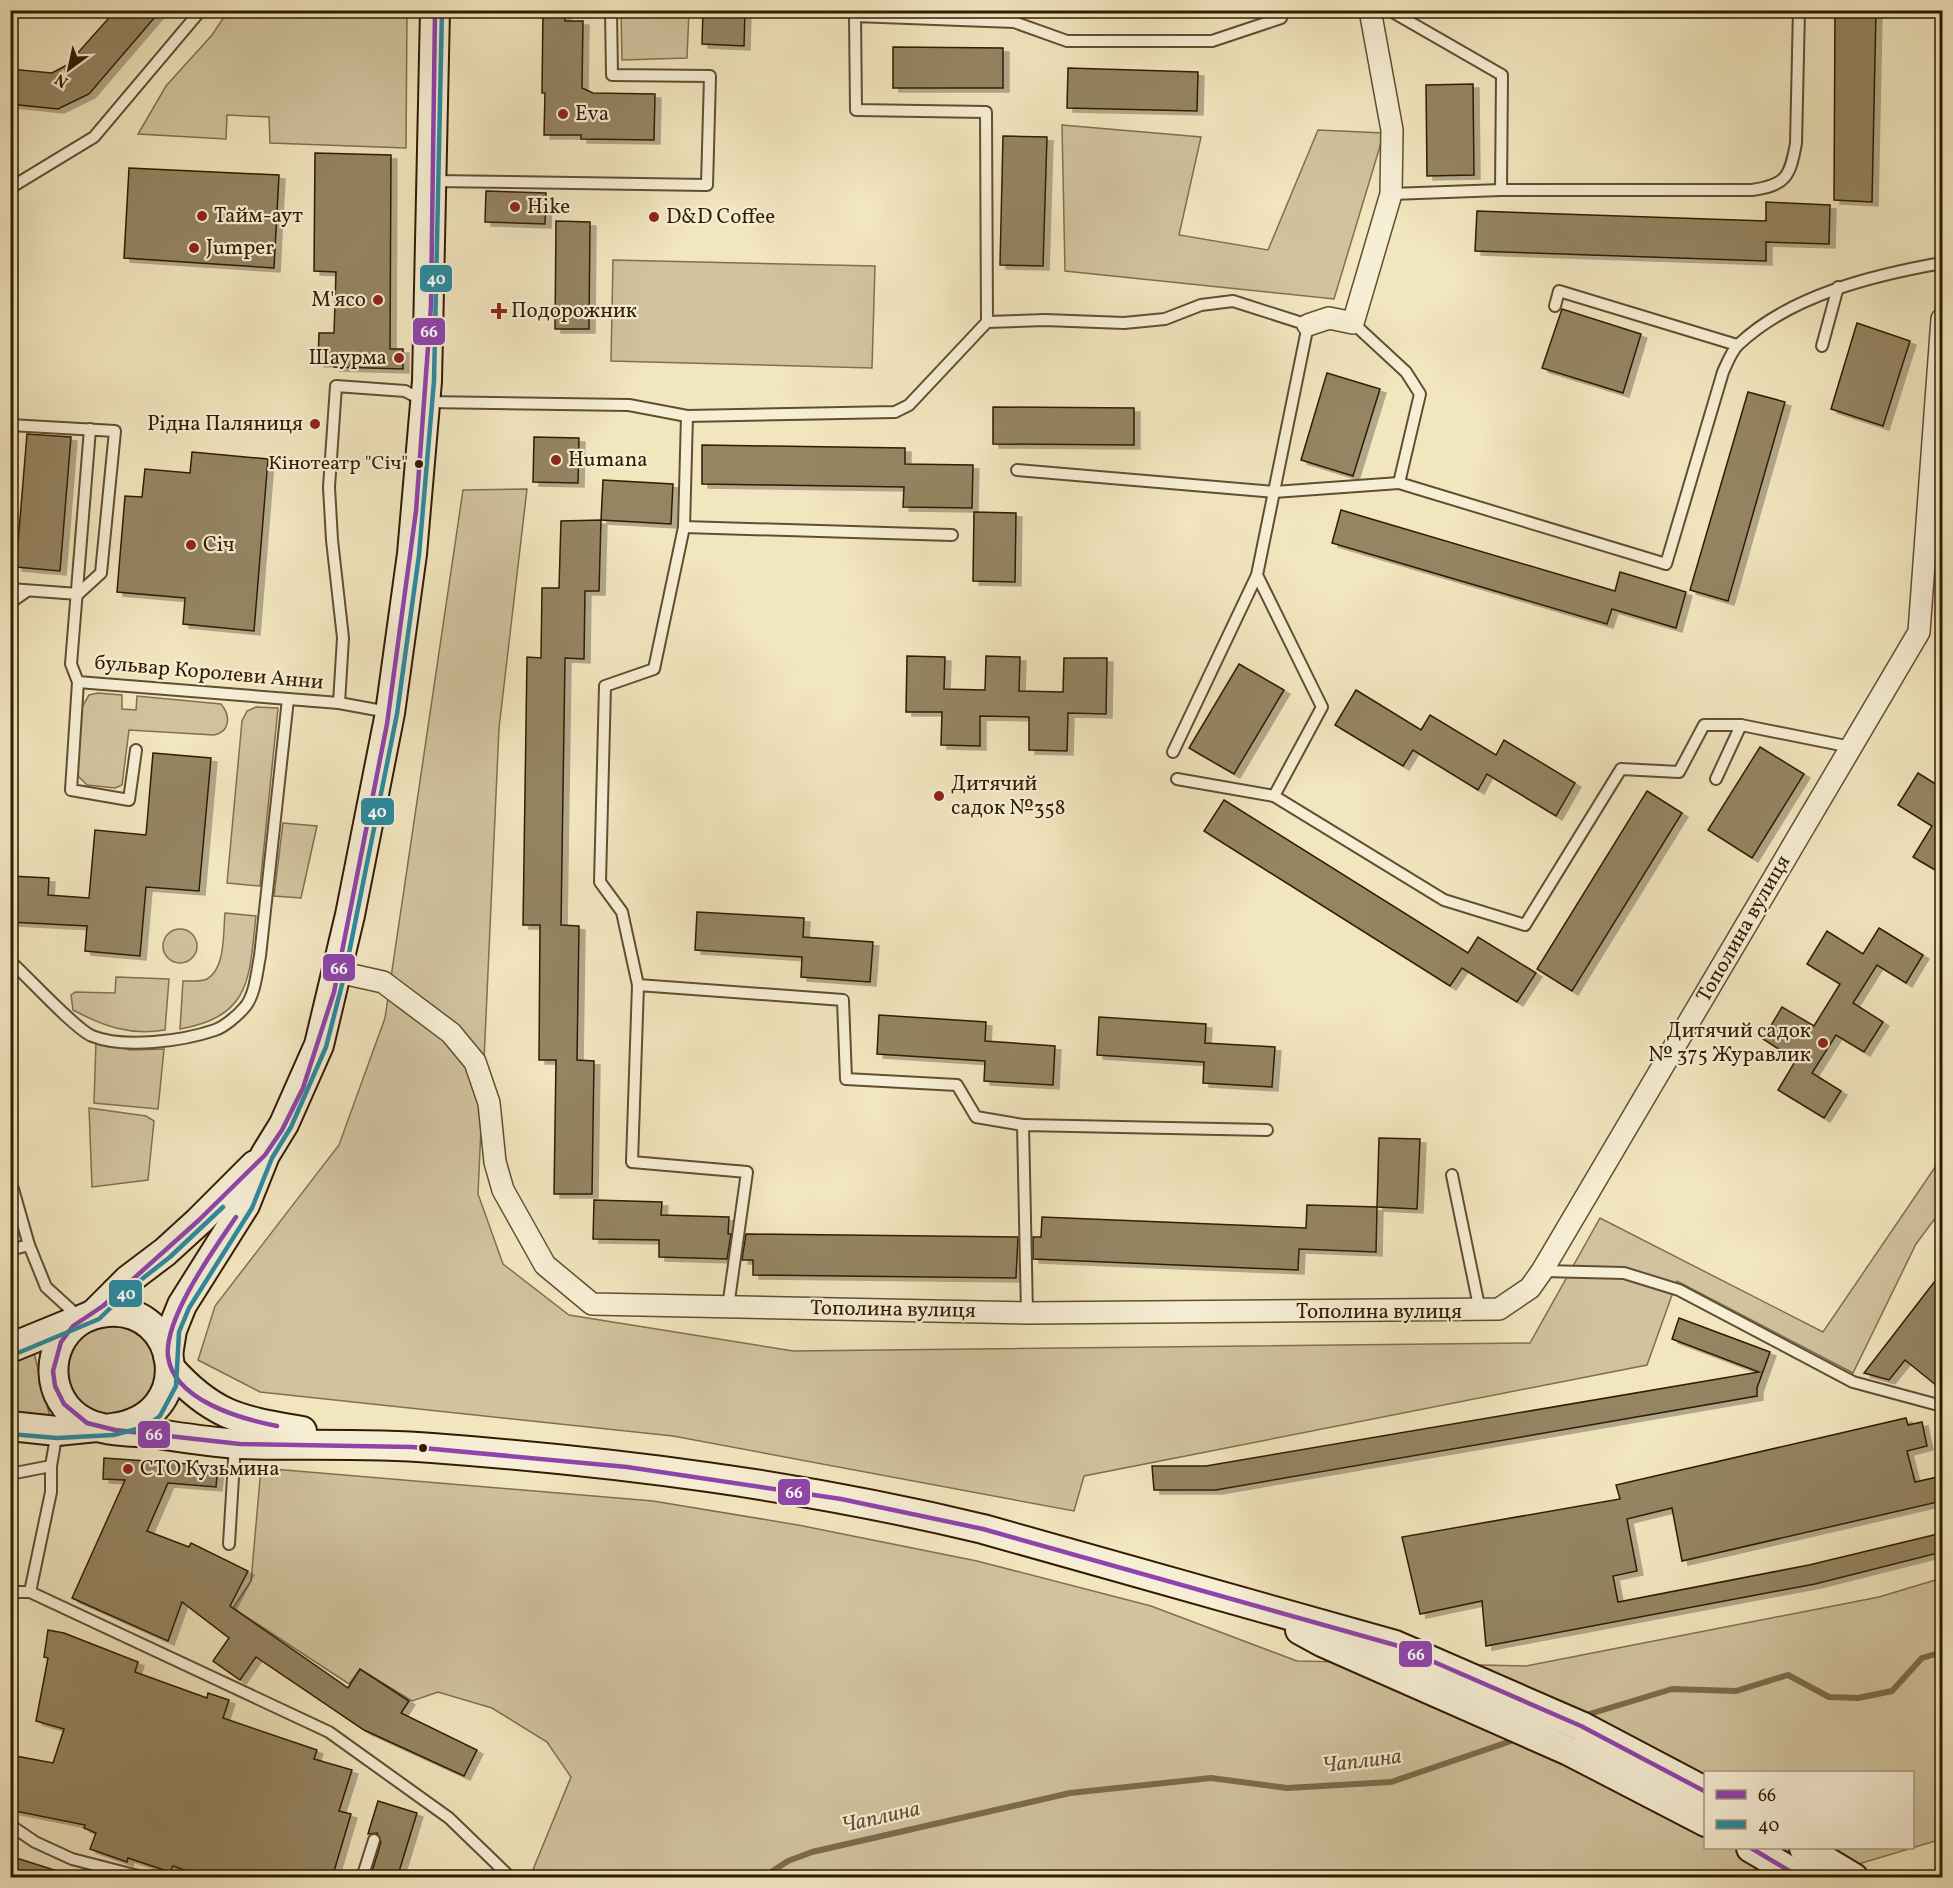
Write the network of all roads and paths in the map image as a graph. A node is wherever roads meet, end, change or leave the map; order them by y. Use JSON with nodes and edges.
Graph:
{"nodes":[{"id":1,"x":201,"y":10,"type":"edge"},
{"id":2,"x":435,"y":10,"type":"edge"},
{"id":3,"x":611,"y":10,"type":"edge"},
{"id":4,"x":1285,"y":10,"type":"edge"},
{"id":5,"x":1370,"y":10,"type":"edge"},
{"id":6,"x":1389,"y":10,"type":"edge"},
{"id":7,"x":1799,"y":10,"type":"edge"},
{"id":8,"x":433,"y":181,"type":"junction"},
{"id":9,"x":10,"y":188,"type":"edge"},
{"id":10,"x":1501,"y":190,"type":"junction"},
{"id":11,"x":1391,"y":194,"type":"junction"},
{"id":12,"x":1942,"y":263,"type":"edge"},
{"id":13,"x":1838,"y":287,"type":"junction"},
{"id":14,"x":1555,"y":306,"type":"dead end"},
{"id":15,"x":1942,"y":319,"type":"edge"},
{"id":16,"x":987,"y":322,"type":"junction"},
{"id":17,"x":1353,"y":323,"type":"junction"},
{"id":18,"x":1308,"y":325,"type":"junction"},
{"id":19,"x":1737,"y":345,"type":"junction"},
{"id":20,"x":1822,"y":346,"type":"dead end"},
{"id":21,"x":426,"y":402,"type":"junction"},
{"id":22,"x":687,"y":416,"type":"junction"},
{"id":23,"x":10,"y":425,"type":"edge"},
{"id":24,"x":90,"y":429,"type":"junction"},
{"id":25,"x":1017,"y":470,"type":"dead end"},
{"id":26,"x":1399,"y":483,"type":"junction"},
{"id":27,"x":1274,"y":492,"type":"junction"},
{"id":28,"x":684,"y":527,"type":"junction"},
{"id":29,"x":952,"y":535,"type":"dead end"},
{"id":30,"x":1257,"y":575,"type":"junction"},
{"id":31,"x":10,"y":589,"type":"edge"},
{"id":32,"x":27,"y":591,"type":"junction"},
{"id":33,"x":78,"y":594,"type":"junction"},
{"id":34,"x":10,"y":603,"type":"edge"},
{"id":35,"x":78,"y":682,"type":"junction"},
{"id":36,"x":288,"y":699,"type":"junction"},
{"id":37,"x":339,"y":703,"type":"junction"},
{"id":38,"x":390,"y":713,"type":"junction"},
{"id":39,"x":1741,"y":725,"type":"junction"},
{"id":40,"x":1851,"y":747,"type":"junction"},
{"id":41,"x":136,"y":750,"type":"dead end"},
{"id":42,"x":1173,"y":752,"type":"dead end"},
{"id":43,"x":1177,"y":779,"type":"dead end"},
{"id":44,"x":1716,"y":779,"type":"dead end"},
{"id":45,"x":1274,"y":796,"type":"junction"},
{"id":46,"x":10,"y":961,"type":"edge"},
{"id":47,"x":338,"y":972,"type":"junction"},
{"id":48,"x":638,"y":985,"type":"junction"},
{"id":49,"x":1023,"y":1125,"type":"junction"},
{"id":50,"x":1267,"y":1131,"type":"dead end"},
{"id":51,"x":265,"y":1155,"type":"junction"},
{"id":52,"x":1452,"y":1175,"type":"dead end"},
{"id":53,"x":10,"y":1190,"type":"edge"},
{"id":54,"x":29,"y":1245,"type":"junction"},
{"id":55,"x":10,"y":1250,"type":"edge"},
{"id":56,"x":1542,"y":1271,"type":"junction"},
{"id":57,"x":728,"y":1307,"type":"junction"},
{"id":58,"x":1480,"y":1311,"type":"junction"},
{"id":59,"x":1027,"y":1313,"type":"junction"},
{"id":60,"x":88,"y":1316,"type":"junction"},
{"id":61,"x":10,"y":1348,"type":"edge"},
{"id":62,"x":169,"y":1362,"type":"junction"},
{"id":63,"x":1942,"y":1406,"type":"edge"},
{"id":64,"x":10,"y":1426,"type":"edge"},
{"id":65,"x":105,"y":1428,"type":"junction"},
{"id":66,"x":57,"y":1431,"type":"junction"},
{"id":67,"x":236,"y":1444,"type":"junction"},
{"id":68,"x":384,"y":1445,"type":"junction"},
{"id":69,"x":51,"y":1466,"type":"junction"},
{"id":70,"x":10,"y":1474,"type":"edge"},
{"id":71,"x":229,"y":1544,"type":"dead end"},
{"id":72,"x":10,"y":1592,"type":"edge"},
{"id":73,"x":30,"y":1592,"type":"junction"},
{"id":74,"x":1265,"y":1610,"type":"junction"},
{"id":75,"x":1704,"y":1791,"type":"edge"},
{"id":76,"x":1704,"y":1821,"type":"edge"},
{"id":77,"x":10,"y":1825,"type":"edge"},
{"id":78,"x":374,"y":1840,"type":"dead end"},
{"id":79,"x":1753,"y":1849,"type":"edge"},
{"id":80,"x":1806,"y":1849,"type":"edge"},
{"id":81,"x":146,"y":1878,"type":"edge"},
{"id":82,"x":362,"y":1878,"type":"edge"},
{"id":83,"x":511,"y":1878,"type":"edge"},
{"id":84,"x":1802,"y":1878,"type":"edge"},
{"id":85,"x":1854,"y":1878,"type":"edge"}],
"edges":[{"from":1,"to":9,"type":"lane"},
{"from":2,"to":8,"type":"main road"},
{"from":3,"to":8,"type":"lane"},
{"from":4,"to":16,"type":"lane"},
{"from":5,"to":11,"type":"street"},
{"from":6,"to":10,"type":"lane"},
{"from":7,"to":10,"type":"lane"},
{"from":8,"to":21,"type":"main road"},
{"from":10,"to":11,"type":"lane"},
{"from":11,"to":17,"type":"street"},
{"from":12,"to":13,"type":"lane"},
{"from":13,"to":19,"type":"lane"},
{"from":13,"to":20,"type":"lane"},
{"from":14,"to":19,"type":"lane"},
{"from":15,"to":40,"type":"street","name":"Тополина вулиця"},
{"from":16,"to":18,"type":"lane"},
{"from":16,"to":22,"type":"lane"},
{"from":17,"to":18,"type":"street"},
{"from":17,"to":26,"type":"lane"},
{"from":18,"to":27,"type":"lane"},
{"from":19,"to":26,"type":"lane"},
{"from":21,"to":22,"type":"lane"},
{"from":21,"to":37,"type":"lane"},
{"from":21,"to":38,"type":"main road"},
{"from":22,"to":28,"type":"lane"},
{"from":23,"to":24,"type":"lane"},
{"from":24,"to":33,"type":"lane","name":"бульвар Королеви Анни"},
{"from":24,"to":33,"type":"lane"},
{"from":25,"to":27,"type":"lane"},
{"from":26,"to":27,"type":"lane"},
{"from":27,"to":30,"type":"lane"},
{"from":28,"to":29,"type":"lane"},
{"from":28,"to":48,"type":"lane"},
{"from":30,"to":42,"type":"lane"},
{"from":30,"to":45,"type":"lane"},
{"from":31,"to":32,"type":"lane"},
{"from":32,"to":33,"type":"lane"},
{"from":32,"to":34,"type":"lane"},
{"from":33,"to":35,"type":"lane","name":"бульвар Королеви Анни"},
{"from":35,"to":36,"type":"lane","name":"бульвар Королеви Анни"},
{"from":35,"to":41,"type":"lane"},
{"from":36,"to":37,"type":"lane","name":"бульвар Королеви Анни"},
{"from":36,"to":46,"type":"lane"},
{"from":37,"to":38,"type":"lane","name":"бульвар Королеви Анни"},
{"from":38,"to":47,"type":"main road"},
{"from":39,"to":40,"type":"lane"},
{"from":39,"to":44,"type":"lane"},
{"from":39,"to":45,"type":"lane"},
{"from":40,"to":56,"type":"street","name":"Тополина вулиця"},
{"from":43,"to":45,"type":"lane"},
{"from":47,"to":51,"type":"main road"},
{"from":47,"to":57,"type":"street","name":"Тополина вулиця"},
{"from":48,"to":49,"type":"lane"},
{"from":48,"to":57,"type":"lane"},
{"from":49,"to":50,"type":"lane"},
{"from":49,"to":59,"type":"lane"},
{"from":51,"to":60,"type":"main road"},
{"from":51,"to":62,"type":"main road"},
{"from":52,"to":58,"type":"lane"},
{"from":53,"to":54,"type":"lane"},
{"from":54,"to":55,"type":"lane"},
{"from":54,"to":60,"type":"lane"},
{"from":56,"to":58,"type":"street","name":"Тополина вулиця"},
{"from":56,"to":63,"type":"lane"},
{"from":57,"to":59,"type":"street","name":"Тополина вулиця"},
{"from":58,"to":59,"type":"street","name":"Тополина вулиця"},
{"from":60,"to":61,"type":"main road"},
{"from":60,"to":62,"type":"main road"},
{"from":60,"to":65,"type":"main road"},
{"from":62,"to":65,"type":"main road"},
{"from":62,"to":68,"type":"main road"},
{"from":64,"to":66,"type":"main road"},
{"from":65,"to":66,"type":"main road"},
{"from":65,"to":67,"type":"main road"},
{"from":66,"to":69,"type":"lane"},
{"from":67,"to":68,"type":"main road"},
{"from":67,"to":71,"type":"lane"},
{"from":68,"to":74,"type":"main road"},
{"from":69,"to":70,"type":"lane"},
{"from":69,"to":73,"type":"lane"},
{"from":72,"to":73,"type":"lane"},
{"from":73,"to":83,"type":"lane"},
{"from":74,"to":75,"type":"main road"},
{"from":74,"to":76,"type":"main road"},
{"from":77,"to":81,"type":"lane"},
{"from":78,"to":82,"type":"lane"},
{"from":79,"to":84,"type":"main road"},
{"from":80,"to":85,"type":"main road"}]}
